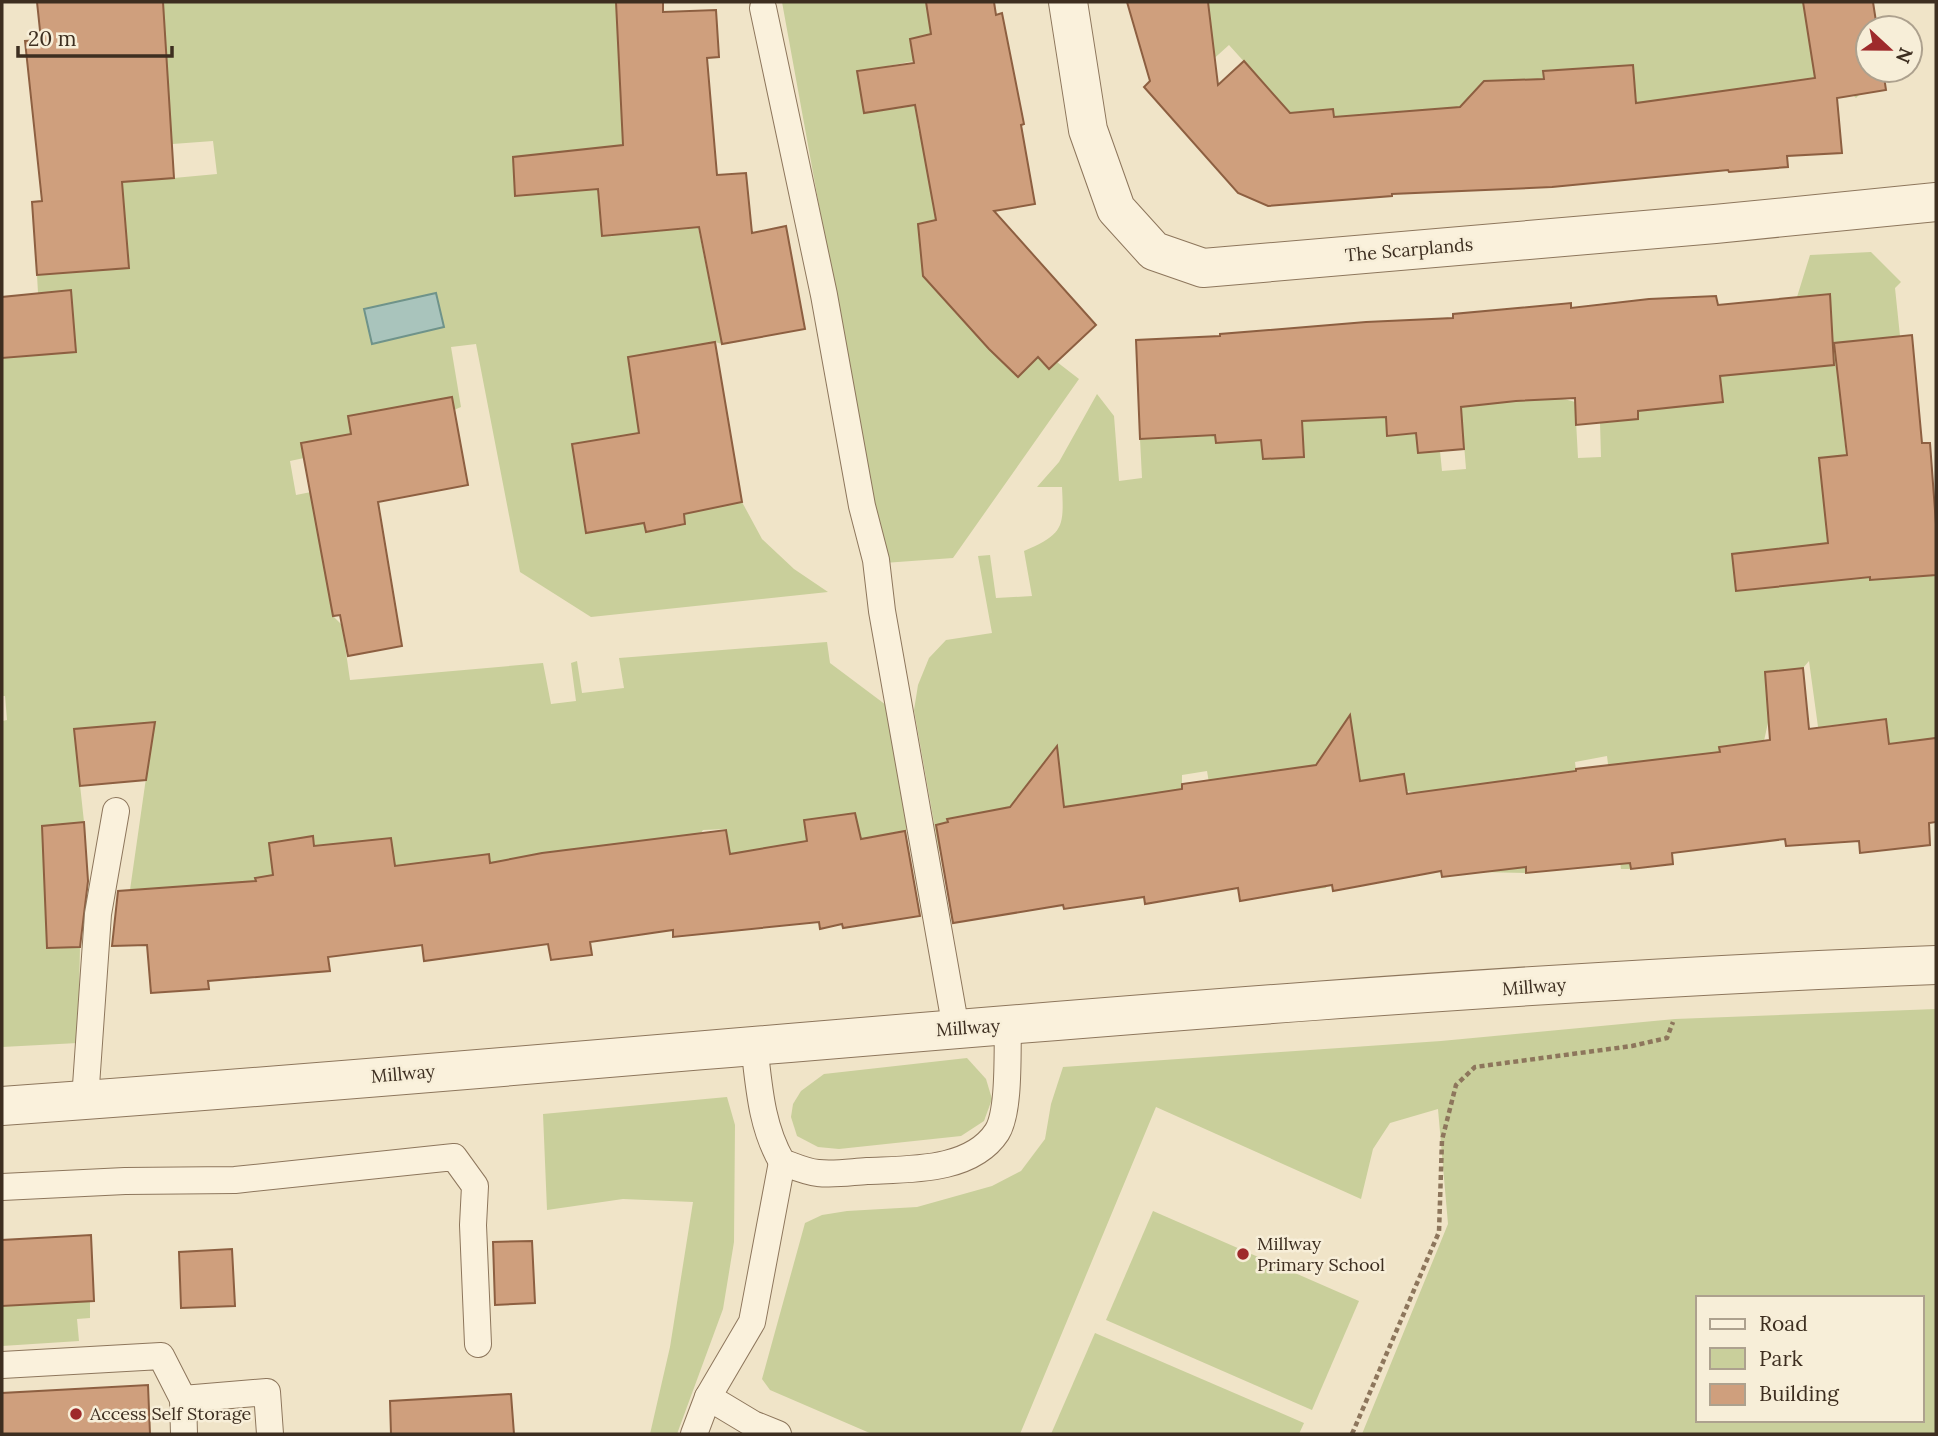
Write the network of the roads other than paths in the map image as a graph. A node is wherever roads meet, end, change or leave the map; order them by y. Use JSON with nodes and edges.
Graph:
{"nodes":[{"id":1,"x":1068,"y":2,"type":"edge"},
{"id":2,"x":763,"y":8,"type":"dead end"},
{"id":3,"x":1936,"y":202,"type":"edge"},
{"id":4,"x":116,"y":811,"type":"dead end"},
{"id":5,"x":1936,"y":965,"type":"edge"},
{"id":6,"x":1008,"y":1025,"type":"junction"},
{"id":7,"x":956,"y":1029,"type":"junction"},
{"id":8,"x":754,"y":1044,"type":"junction"},
{"id":9,"x":85,"y":1100,"type":"junction"},
{"id":10,"x":2,"y":1106,"type":"edge"},
{"id":11,"x":782,"y":1162,"type":"junction"},
{"id":12,"x":2,"y":1188,"type":"edge"},
{"id":13,"x":478,"y":1343,"type":"dead end"},
{"id":14,"x":2,"y":1365,"type":"edge"},
{"id":15,"x":708,"y":1397,"type":"junction"},
{"id":16,"x":183,"y":1399,"type":"junction"},
{"id":17,"x":184,"y":1434,"type":"edge"},
{"id":18,"x":270,"y":1434,"type":"edge"},
{"id":19,"x":694,"y":1434,"type":"edge"},
{"id":20,"x":778,"y":1434,"type":"edge"}],
"edges":[{"from":1,"to":3,"type":"street","name":"The Scarplands"},
{"from":2,"to":7,"type":"lane"},
{"from":4,"to":9,"type":"lane"},
{"from":5,"to":6,"type":"street","name":"Millway"},
{"from":6,"to":7,"type":"street","name":"Millway"},
{"from":6,"to":11,"type":"lane"},
{"from":7,"to":8,"type":"street","name":"Millway"},
{"from":8,"to":9,"type":"street","name":"Millway"},
{"from":8,"to":11,"type":"lane"},
{"from":9,"to":10,"type":"street","name":"Millway"},
{"from":11,"to":15,"type":"lane"},
{"from":12,"to":13,"type":"lane"},
{"from":14,"to":16,"type":"lane"},
{"from":15,"to":19,"type":"lane"},
{"from":15,"to":20,"type":"lane"},
{"from":16,"to":17,"type":"lane"},
{"from":16,"to":18,"type":"lane"}]}
